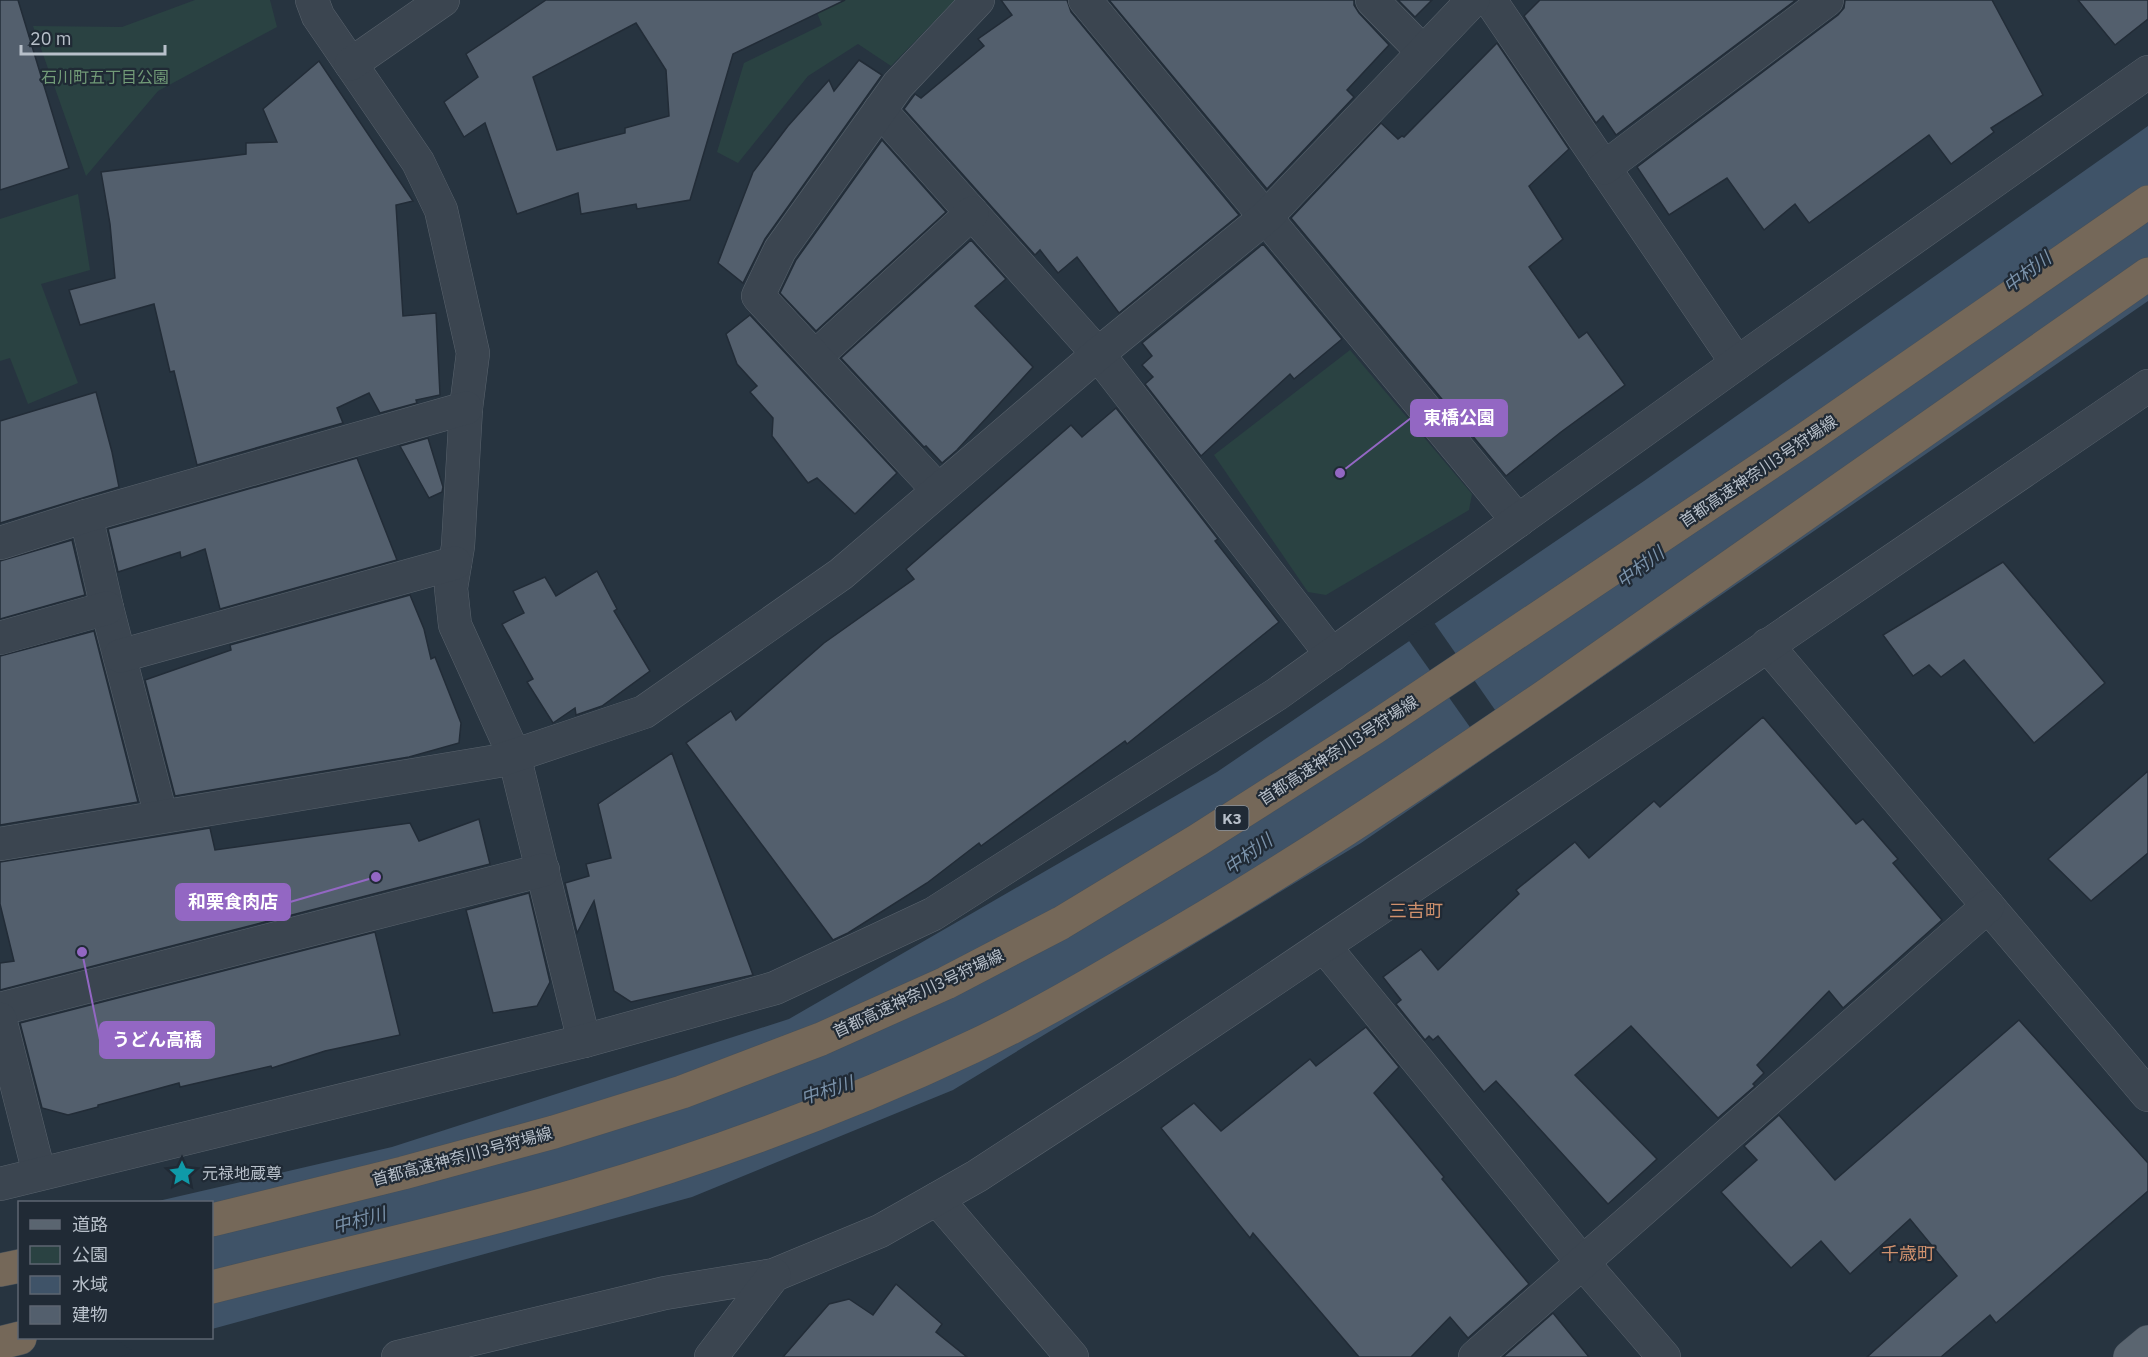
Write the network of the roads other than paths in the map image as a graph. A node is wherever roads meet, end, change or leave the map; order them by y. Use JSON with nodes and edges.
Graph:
{"nodes":[{"id":1,"x":312,"y":0,"type":"edge"},
{"id":2,"x":443,"y":0,"type":"edge"},
{"id":3,"x":978,"y":0,"type":"edge"},
{"id":4,"x":1085,"y":0,"type":"edge"},
{"id":5,"x":1372,"y":0,"type":"edge"},
{"id":6,"x":1473,"y":0,"type":"edge"},
{"id":7,"x":1490,"y":0,"type":"edge"},
{"id":8,"x":1827,"y":0,"type":"edge"},
{"id":9,"x":1423,"y":52,"type":"junction"},
{"id":10,"x":351,"y":64,"type":"junction"},
{"id":11,"x":2148,"y":72,"type":"edge"},
{"id":12,"x":880,"y":110,"type":"junction"},
{"id":13,"x":1604,"y":168,"type":"junction"},
{"id":14,"x":2148,"y":202,"type":"edge"},
{"id":15,"x":972,"y":213,"type":"junction"},
{"id":16,"x":1266,"y":218,"type":"junction"},
{"id":17,"x":2148,"y":274,"type":"edge"},
{"id":18,"x":1098,"y":354,"type":"junction"},
{"id":19,"x":815,"y":357,"type":"junction"},
{"id":20,"x":1737,"y":363,"type":"junction"},
{"id":21,"x":2148,"y":386,"type":"edge"},
{"id":22,"x":466,"y":408,"type":"junction"},
{"id":23,"x":938,"y":490,"type":"junction"},
{"id":24,"x":86,"y":516,"type":"junction"},
{"id":25,"x":1518,"y":520,"type":"junction"},
{"id":26,"x":0,"y":543,"type":"edge"},
{"id":27,"x":455,"y":563,"type":"junction"},
{"id":28,"x":107,"y":608,"type":"junction"},
{"id":29,"x":0,"y":638,"type":"edge"},
{"id":30,"x":1767,"y":645,"type":"junction"},
{"id":31,"x":1332,"y":655,"type":"junction"},
{"id":32,"x":120,"y":656,"type":"junction"},
{"id":33,"x":514,"y":755,"type":"junction"},
{"id":34,"x":161,"y":816,"type":"junction"},
{"id":35,"x":0,"y":844,"type":"edge"},
{"id":36,"x":543,"y":870,"type":"junction"},
{"id":37,"x":1988,"y":906,"type":"junction"},
{"id":38,"x":1324,"y":946,"type":"junction"},
{"id":39,"x":0,"y":1009,"type":"edge"},
{"id":40,"x":0,"y":1019,"type":"edge"},
{"id":41,"x":584,"y":1041,"type":"junction"},
{"id":42,"x":2148,"y":1095,"type":"edge"},
{"id":43,"x":39,"y":1173,"type":"junction"},
{"id":44,"x":0,"y":1184,"type":"edge"},
{"id":45,"x":937,"y":1199,"type":"junction"},
{"id":46,"x":213,"y":1220,"type":"edge"},
{"id":47,"x":1583,"y":1263,"type":"junction"},
{"id":48,"x":18,"y":1266,"type":"edge"},
{"id":49,"x":0,"y":1270,"type":"edge"},
{"id":50,"x":774,"y":1275,"type":"junction"},
{"id":51,"x":213,"y":1287,"type":"edge"},
{"id":52,"x":18,"y":1338,"type":"edge"},
{"id":53,"x":2148,"y":1342,"type":"edge"},
{"id":54,"x":0,"y":1343,"type":"edge"},
{"id":55,"x":398,"y":1357,"type":"edge"},
{"id":56,"x":711,"y":1357,"type":"edge"},
{"id":57,"x":1072,"y":1357,"type":"edge"},
{"id":58,"x":1475,"y":1357,"type":"edge"},
{"id":59,"x":1664,"y":1357,"type":"edge"},
{"id":60,"x":2130,"y":1357,"type":"edge"}],
"edges":[{"from":1,"to":10,"type":"street"},
{"from":2,"to":10,"type":"street"},
{"from":3,"to":12,"type":"street"},
{"from":4,"to":16,"type":"street"},
{"from":5,"to":9,"type":"street"},
{"from":6,"to":9,"type":"street"},
{"from":7,"to":13,"type":"street"},
{"from":8,"to":13,"type":"street"},
{"from":9,"to":16,"type":"street"},
{"from":10,"to":22,"type":"street"},
{"from":11,"to":20,"type":"street"},
{"from":12,"to":15,"type":"street"},
{"from":12,"to":19,"type":"street"},
{"from":13,"to":20,"type":"street"},
{"from":14,"to":46,"type":"highway","name":"首都高速神奈川3号狩場線","number":"K3"},
{"from":15,"to":18,"type":"street"},
{"from":15,"to":19,"type":"street"},
{"from":16,"to":18,"type":"street"},
{"from":16,"to":25,"type":"street"},
{"from":17,"to":51,"type":"highway"},
{"from":18,"to":23,"type":"street"},
{"from":18,"to":31,"type":"street"},
{"from":19,"to":23,"type":"street"},
{"from":20,"to":25,"type":"street"},
{"from":21,"to":30,"type":"street"},
{"from":22,"to":24,"type":"street"},
{"from":22,"to":27,"type":"street"},
{"from":23,"to":33,"type":"street"},
{"from":24,"to":26,"type":"street"},
{"from":24,"to":28,"type":"street"},
{"from":25,"to":31,"type":"street"},
{"from":27,"to":32,"type":"street"},
{"from":27,"to":33,"type":"street"},
{"from":28,"to":29,"type":"street"},
{"from":28,"to":32,"type":"street"},
{"from":30,"to":37,"type":"street"},
{"from":30,"to":38,"type":"street"},
{"from":31,"to":41,"type":"street"},
{"from":32,"to":34,"type":"street"},
{"from":33,"to":34,"type":"street"},
{"from":33,"to":36,"type":"street"},
{"from":34,"to":35,"type":"street"},
{"from":36,"to":39,"type":"street"},
{"from":36,"to":41,"type":"street"},
{"from":37,"to":42,"type":"street"},
{"from":37,"to":47,"type":"street"},
{"from":38,"to":45,"type":"street"},
{"from":38,"to":47,"type":"street"},
{"from":40,"to":43,"type":"street"},
{"from":41,"to":43,"type":"street"},
{"from":43,"to":44,"type":"street"},
{"from":45,"to":50,"type":"street"},
{"from":45,"to":57,"type":"street"},
{"from":47,"to":58,"type":"street"},
{"from":47,"to":59,"type":"street"},
{"from":48,"to":49,"type":"highway"},
{"from":50,"to":55,"type":"street"},
{"from":50,"to":56,"type":"street"},
{"from":52,"to":54,"type":"highway"},
{"from":53,"to":60,"type":"main road"}]}
